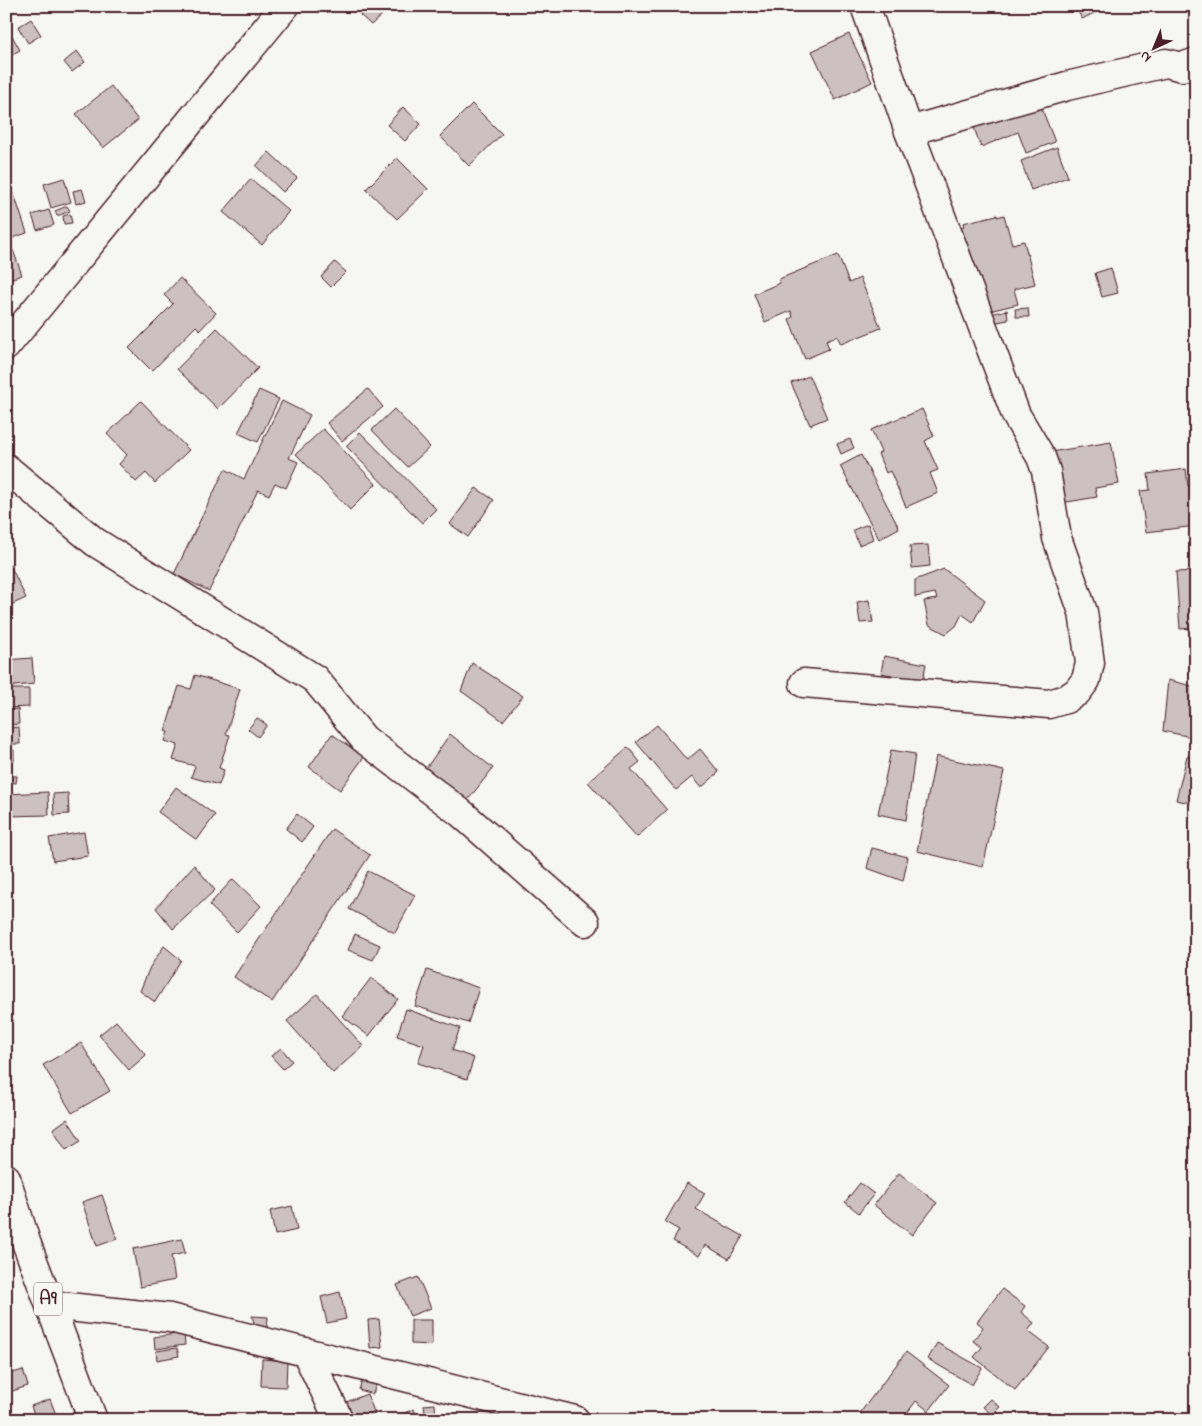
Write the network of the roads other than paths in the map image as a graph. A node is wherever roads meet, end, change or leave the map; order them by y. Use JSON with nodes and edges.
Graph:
{"nodes":[{"id":1,"x":285,"y":6,"type":"edge"},
{"id":2,"x":865,"y":6,"type":"edge"},
{"id":3,"x":1196,"y":62,"type":"edge"},
{"id":4,"x":909,"y":131,"type":"junction"},
{"id":5,"x":6,"y":346,"type":"edge"},
{"id":6,"x":6,"y":468,"type":"edge"},
{"id":7,"x":804,"y":683,"type":"dead end"},
{"id":8,"x":585,"y":922,"type":"dead end"},
{"id":9,"x":6,"y":1178,"type":"edge"},
{"id":10,"x":50,"y":1305,"type":"junction"},
{"id":11,"x":306,"y":1352,"type":"junction"},
{"id":12,"x":93,"y":1420,"type":"edge"},
{"id":13,"x":339,"y":1420,"type":"edge"},
{"id":14,"x":576,"y":1420,"type":"edge"}],
"edges":[{"from":1,"to":5,"type":"street"},
{"from":2,"to":4,"type":"street"},
{"from":3,"to":4,"type":"street"},
{"from":4,"to":7,"type":"street"},
{"from":6,"to":8,"type":"street"},
{"from":9,"to":10,"type":"street","number":"A9"},
{"from":10,"to":11,"type":"street"},
{"from":10,"to":12,"type":"street","number":"A9"},
{"from":11,"to":13,"type":"street"},
{"from":11,"to":14,"type":"street"}]}
